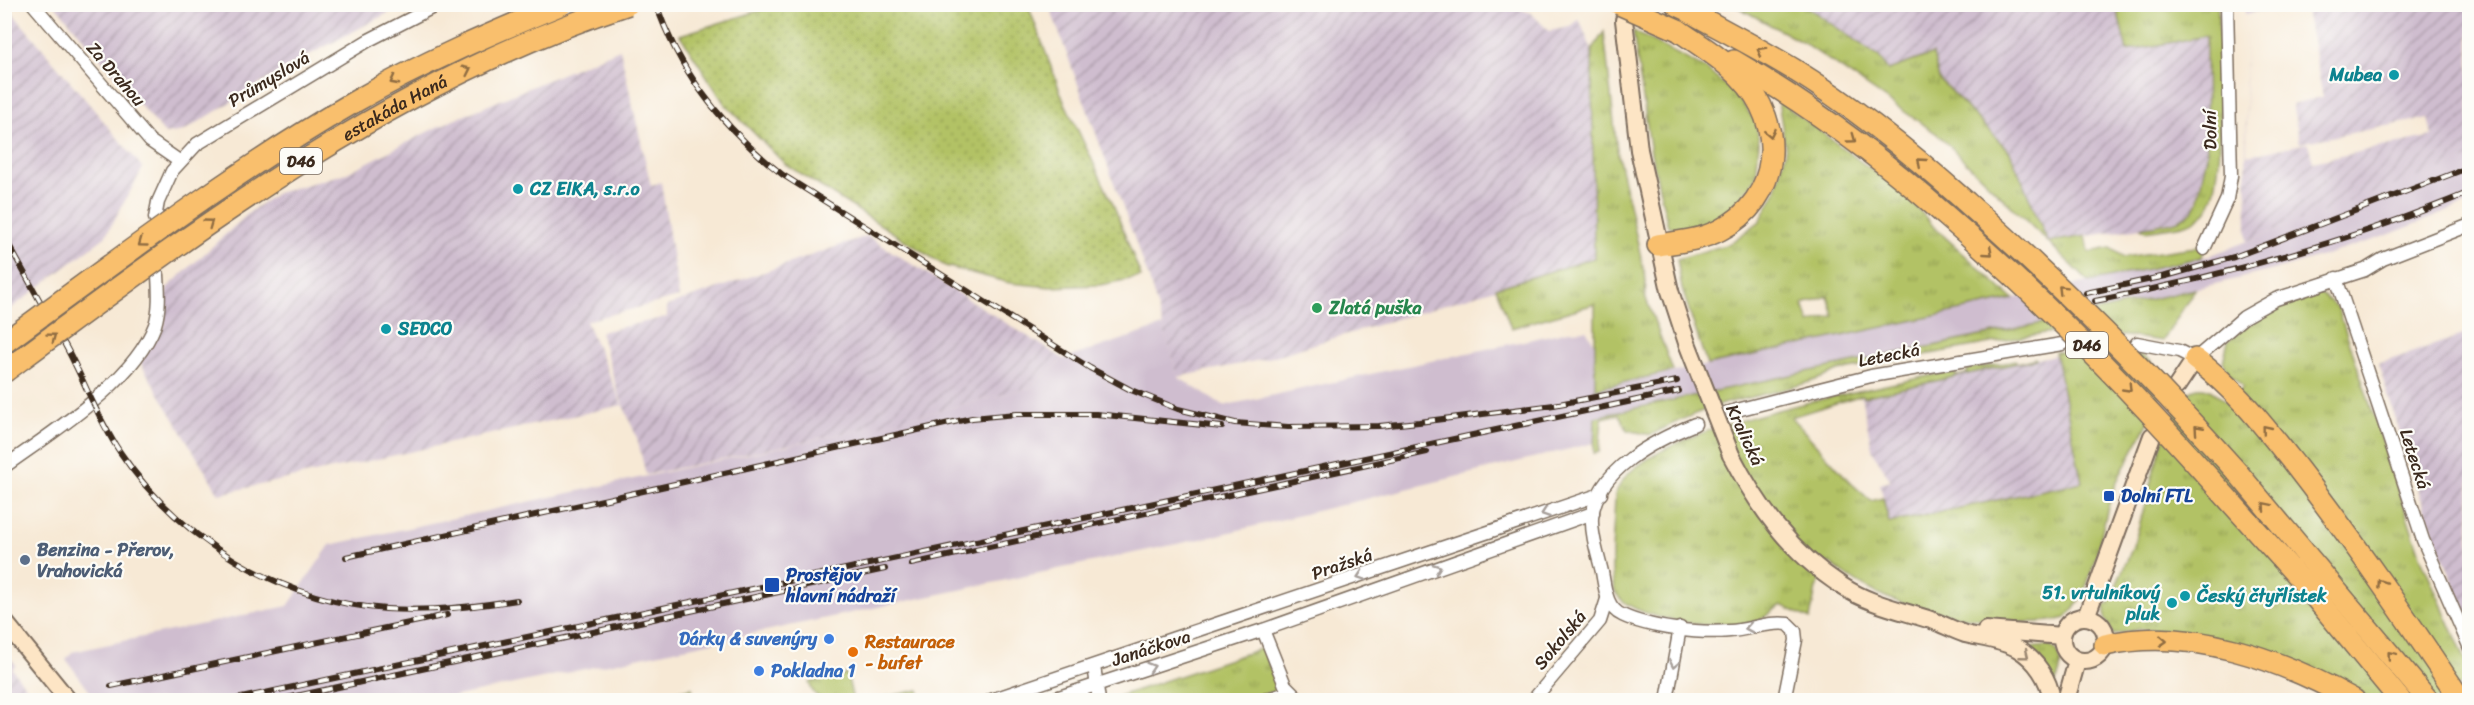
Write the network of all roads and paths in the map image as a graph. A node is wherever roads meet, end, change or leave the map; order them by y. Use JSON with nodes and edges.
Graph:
{"nodes":[{"id":1,"x":33,"y":4,"type":"edge"},
{"id":2,"x":439,"y":4,"type":"edge"},
{"id":3,"x":562,"y":4,"type":"edge"},
{"id":4,"x":628,"y":4,"type":"edge"},
{"id":5,"x":1676,"y":4,"type":"edge"},
{"id":6,"x":2227,"y":4,"type":"edge"},
{"id":7,"x":1622,"y":12,"type":"edge"},
{"id":8,"x":1678,"y":30,"type":"junction"},
{"id":9,"x":179,"y":160,"type":"junction"},
{"id":10,"x":155,"y":218,"type":"dead end"},
{"id":11,"x":2469,"y":225,"type":"edge"},
{"id":12,"x":1658,"y":245,"type":"junction"},
{"id":13,"x":2204,"y":249,"type":"dead end"},
{"id":14,"x":158,"y":275,"type":"dead end"},
{"id":15,"x":2336,"y":278,"type":"junction"},
{"id":16,"x":2137,"y":343,"type":"dead end"},
{"id":17,"x":4,"y":344,"type":"edge"},
{"id":18,"x":2062,"y":344,"type":"dead end"},
{"id":19,"x":2195,"y":359,"type":"junction"},
{"id":20,"x":4,"y":372,"type":"edge"},
{"id":21,"x":2177,"y":386,"type":"dead end"},
{"id":22,"x":1725,"y":413,"type":"dead end"},
{"id":23,"x":1695,"y":424,"type":"dead end"},
{"id":24,"x":2152,"y":436,"type":"dead end"},
{"id":25,"x":4,"y":467,"type":"edge"},
{"id":26,"x":1601,"y":494,"type":"junction"},
{"id":27,"x":1593,"y":513,"type":"junction"},
{"id":28,"x":1607,"y":599,"type":"junction"},
{"id":29,"x":2086,"y":617,"type":"junction"},
{"id":30,"x":1932,"y":620,"type":"junction"},
{"id":31,"x":4,"y":621,"type":"edge"},
{"id":32,"x":1680,"y":628,"type":"junction"},
{"id":33,"x":1263,"y":630,"type":"junction"},
{"id":34,"x":2061,"y":636,"type":"junction"},
{"id":35,"x":2105,"y":645,"type":"junction"},
{"id":36,"x":2469,"y":648,"type":"edge"},
{"id":37,"x":2077,"y":661,"type":"junction"},
{"id":38,"x":1094,"y":666,"type":"junction"},
{"id":39,"x":1095,"y":686,"type":"junction"},
{"id":40,"x":1290,"y":692,"type":"junction"},
{"id":41,"x":68,"y":700,"type":"edge"},
{"id":42,"x":990,"y":700,"type":"edge"},
{"id":43,"x":1050,"y":700,"type":"edge"},
{"id":44,"x":1099,"y":700,"type":"edge"},
{"id":45,"x":1265,"y":700,"type":"edge"},
{"id":46,"x":1300,"y":700,"type":"edge"},
{"id":47,"x":1533,"y":700,"type":"edge"},
{"id":48,"x":1667,"y":700,"type":"edge"},
{"id":49,"x":1784,"y":700,"type":"edge"},
{"id":50,"x":2052,"y":700,"type":"edge"},
{"id":51,"x":2066,"y":700,"type":"edge"},
{"id":52,"x":2354,"y":700,"type":"edge"},
{"id":53,"x":2400,"y":700,"type":"edge"},
{"id":54,"x":2428,"y":700,"type":"edge"},
{"id":55,"x":2462,"y":700,"type":"edge"}],
"edges":[{"from":1,"to":9,"type":"street","name":"Za Drahou"},
{"from":2,"to":9,"type":"street","name":"Průmyslová"},
{"from":3,"to":17,"type":"highway","name":"estakáda Haná","number":"D46","one_way":true,"bridge":true},
{"from":20,"to":4,"type":"highway","name":"estakáda Haná","number":"D46","one_way":true,"bridge":true},
{"from":54,"to":5,"type":"highway","number":"D46","one_way":true,"bridge":true},
{"from":6,"to":13,"type":"street","name":"Dolní"},
{"from":7,"to":8,"type":"highway","number":"D46","bridge":true},
{"from":7,"to":12,"type":"main road","name":"Kralická"},
{"from":8,"to":12,"type":"highway","one_way":true},
{"from":8,"to":53,"type":"highway","number":"D46","one_way":true,"bridge":true},
{"from":9,"to":10,"type":"street","name":"Průmyslová"},
{"from":11,"to":15,"type":"street"},
{"from":12,"to":30,"type":"main road","name":"Kralická","bridge":true},
{"from":14,"to":25,"type":"street"},
{"from":15,"to":19,"type":"street"},
{"from":15,"to":36,"type":"street","name":"Letecká"},
{"from":16,"to":19,"type":"street"},
{"from":18,"to":22,"type":"street","name":"Letecká"},
{"from":19,"to":21,"type":"main road"},
{"from":55,"to":19,"type":"highway","one_way":true},
{"from":23,"to":26,"type":"street"},
{"from":24,"to":29,"type":"main road"},
{"from":26,"to":27,"type":"street"},
{"from":26,"to":38,"type":"street","name":"Pražská","one_way":true},
{"from":27,"to":28,"type":"street"},
{"from":33,"to":27,"type":"street","name":"Pražská","one_way":true},
{"from":28,"to":32,"type":"street"},
{"from":28,"to":47,"type":"street","name":"Sokolská"},
{"from":29,"to":34,"type":"main road"},
{"from":29,"to":35,"type":"main road"},
{"from":30,"to":34,"type":"main road"},
{"from":30,"to":50,"type":"main road","name":"Kralická","one_way":true},
{"from":31,"to":41,"type":"main road"},
{"from":32,"to":48,"type":"street","one_way":true},
{"from":49,"to":32,"type":"street","one_way":true},
{"from":39,"to":33,"type":"street","name":"Janáčkova","one_way":true},
{"from":33,"to":40,"type":"street"},
{"from":34,"to":37,"type":"main road"},
{"from":35,"to":37,"type":"main road"},
{"from":35,"to":52,"type":"highway","one_way":true},
{"from":37,"to":51,"type":"main road"},
{"from":38,"to":39,"type":"street"},
{"from":38,"to":42,"type":"street","name":"Janáčkova"},
{"from":38,"to":43,"type":"street","name":"Janáčkova"},
{"from":39,"to":43,"type":"street","name":"Janáčkova"},
{"from":39,"to":44,"type":"street"},
{"from":40,"to":45,"type":"street"},
{"from":40,"to":46,"type":"street"}]}
